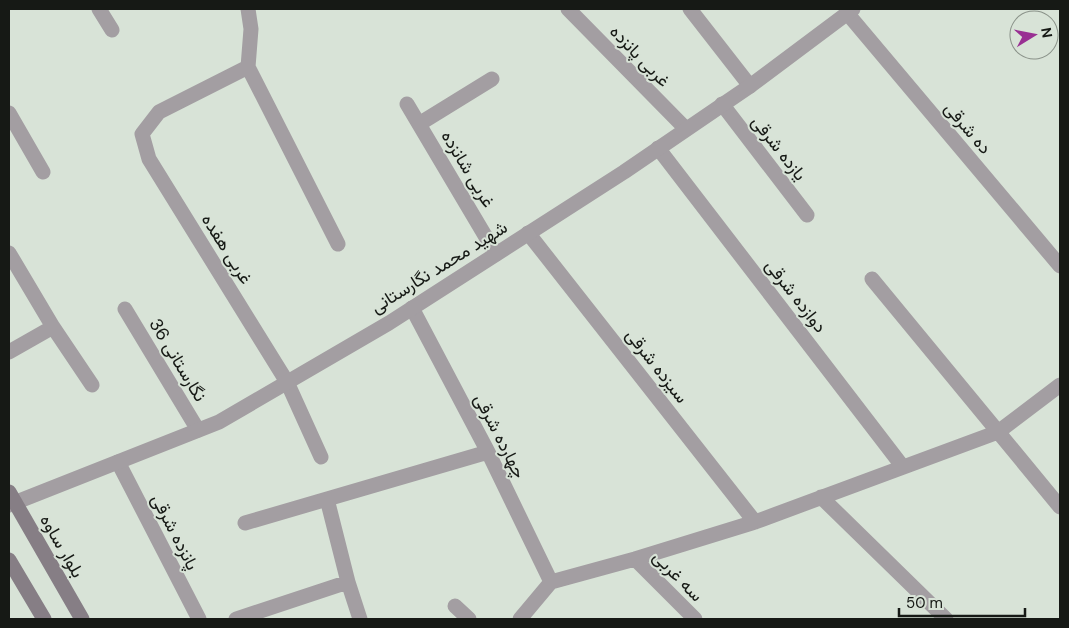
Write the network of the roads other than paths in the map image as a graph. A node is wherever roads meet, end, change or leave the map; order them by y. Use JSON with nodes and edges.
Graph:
{"nodes":[{"id":1,"x":99,"y":9,"type":"edge"},
{"id":2,"x":248,"y":9,"type":"edge"},
{"id":3,"x":568,"y":9,"type":"edge"},
{"id":4,"x":690,"y":9,"type":"edge"},
{"id":5,"x":850,"y":11,"type":"edge"},
{"id":6,"x":112,"y":30,"type":"dead end"},
{"id":7,"x":248,"y":67,"type":"junction"},
{"id":8,"x":492,"y":79,"type":"dead end"},
{"id":9,"x":750,"y":86,"type":"junction"},
{"id":10,"x":407,"y":104,"type":"dead end"},
{"id":11,"x":722,"y":104,"type":"junction"},
{"id":12,"x":9,"y":113,"type":"edge"},
{"id":13,"x":419,"y":124,"type":"junction"},
{"id":14,"x":686,"y":129,"type":"junction"},
{"id":15,"x":658,"y":148,"type":"junction"},
{"id":16,"x":44,"y":172,"type":"dead end"},
{"id":17,"x":807,"y":215,"type":"dead end"},
{"id":18,"x":528,"y":233,"type":"junction"},
{"id":19,"x":338,"y":244,"type":"dead end"},
{"id":20,"x":9,"y":253,"type":"edge"},
{"id":21,"x":496,"y":254,"type":"junction"},
{"id":22,"x":1060,"y":266,"type":"edge"},
{"id":23,"x":872,"y":279,"type":"dead end"},
{"id":24,"x":412,"y":308,"type":"junction"},
{"id":25,"x":125,"y":310,"type":"dead end"},
{"id":26,"x":53,"y":327,"type":"junction"},
{"id":27,"x":9,"y":352,"type":"edge"},
{"id":28,"x":287,"y":382,"type":"junction"},
{"id":29,"x":1060,"y":385,"type":"edge"},
{"id":30,"x":92,"y":386,"type":"dead end"},
{"id":31,"x":198,"y":430,"type":"junction"},
{"id":32,"x":998,"y":432,"type":"junction"},
{"id":33,"x":488,"y":452,"type":"junction"},
{"id":34,"x":321,"y":457,"type":"dead end"},
{"id":35,"x":118,"y":462,"type":"junction"},
{"id":36,"x":903,"y":467,"type":"junction"},
{"id":37,"x":821,"y":497,"type":"junction"},
{"id":38,"x":327,"y":499,"type":"junction"},
{"id":39,"x":11,"y":500,"type":"edge"},
{"id":40,"x":1060,"y":507,"type":"edge"},
{"id":41,"x":755,"y":522,"type":"junction"},
{"id":42,"x":245,"y":523,"type":"dead end"},
{"id":43,"x":635,"y":558,"type":"junction"},
{"id":44,"x":9,"y":560,"type":"edge"},
{"id":45,"x":348,"y":582,"type":"junction"},
{"id":46,"x":551,"y":582,"type":"junction"},
{"id":47,"x":455,"y":606,"type":"dead end"},
{"id":48,"x":44,"y":619,"type":"edge"},
{"id":49,"x":82,"y":619,"type":"edge"},
{"id":50,"x":199,"y":619,"type":"edge"},
{"id":51,"x":236,"y":619,"type":"edge"},
{"id":52,"x":360,"y":619,"type":"edge"},
{"id":53,"x":469,"y":619,"type":"edge"},
{"id":54,"x":520,"y":619,"type":"edge"},
{"id":55,"x":695,"y":619,"type":"edge"},
{"id":56,"x":946,"y":619,"type":"edge"}],
"edges":[{"from":1,"to":6,"type":"street"},
{"from":2,"to":7,"type":"street"},
{"from":3,"to":14,"type":"street","name":"غربی پانزده"},
{"from":4,"to":9,"type":"street"},
{"from":5,"to":9,"type":"street","name":"شهید محمد نگارستانی"},
{"from":5,"to":22,"type":"street","name":"ده شرقی"},
{"from":7,"to":19,"type":"street"},
{"from":7,"to":28,"type":"street","name":"غربی هفده"},
{"from":8,"to":13,"type":"street"},
{"from":9,"to":11,"type":"street","name":"شهید محمد نگارستانی"},
{"from":10,"to":13,"type":"street","name":"غربی شانزده"},
{"from":11,"to":14,"type":"street","name":"شهید محمد نگارستانی"},
{"from":11,"to":17,"type":"street","name":"یازده شرقی"},
{"from":12,"to":16,"type":"street"},
{"from":13,"to":21,"type":"street","name":"غربی شانزده"},
{"from":14,"to":15,"type":"street","name":"شهید محمد نگارستانی"},
{"from":15,"to":18,"type":"street","name":"شهید محمد نگارستانی"},
{"from":15,"to":36,"type":"street","name":"دوازده شرقی"},
{"from":18,"to":21,"type":"street","name":"شهید محمد نگارستانی"},
{"from":18,"to":41,"type":"street","name":"سیزده شرقی"},
{"from":20,"to":26,"type":"street"},
{"from":21,"to":24,"type":"street","name":"شهید محمد نگارستانی"},
{"from":23,"to":32,"type":"street"},
{"from":24,"to":28,"type":"street","name":"شهید محمد نگارستانی"},
{"from":24,"to":33,"type":"street","name":"چهارده شرقی"},
{"from":25,"to":31,"type":"street","name":"نگارستانی 36"},
{"from":26,"to":27,"type":"street"},
{"from":26,"to":30,"type":"street"},
{"from":28,"to":31,"type":"street","name":"شهید محمد نگارستانی"},
{"from":28,"to":34,"type":"street","name":"غربی هفده"},
{"from":29,"to":32,"type":"street"},
{"from":31,"to":35,"type":"street","name":"شهید محمد نگارستانی"},
{"from":32,"to":36,"type":"street"},
{"from":32,"to":40,"type":"street"},
{"from":33,"to":38,"type":"street"},
{"from":33,"to":46,"type":"street","name":"چهارده شرقی"},
{"from":35,"to":39,"type":"street","name":"شهید محمد نگارستانی"},
{"from":35,"to":50,"type":"street","name":"پانزده شرقی"},
{"from":36,"to":37,"type":"street"},
{"from":37,"to":41,"type":"street"},
{"from":37,"to":56,"type":"street"},
{"from":38,"to":42,"type":"street"},
{"from":38,"to":45,"type":"street"},
{"from":39,"to":49,"type":"main road","name":"بلوار ساوه"},
{"from":41,"to":43,"type":"street"},
{"from":43,"to":46,"type":"street"},
{"from":43,"to":55,"type":"street","name":"سه غربی"},
{"from":44,"to":48,"type":"main road"},
{"from":45,"to":51,"type":"street"},
{"from":45,"to":52,"type":"street"},
{"from":46,"to":54,"type":"street"},
{"from":47,"to":53,"type":"street"}]}
